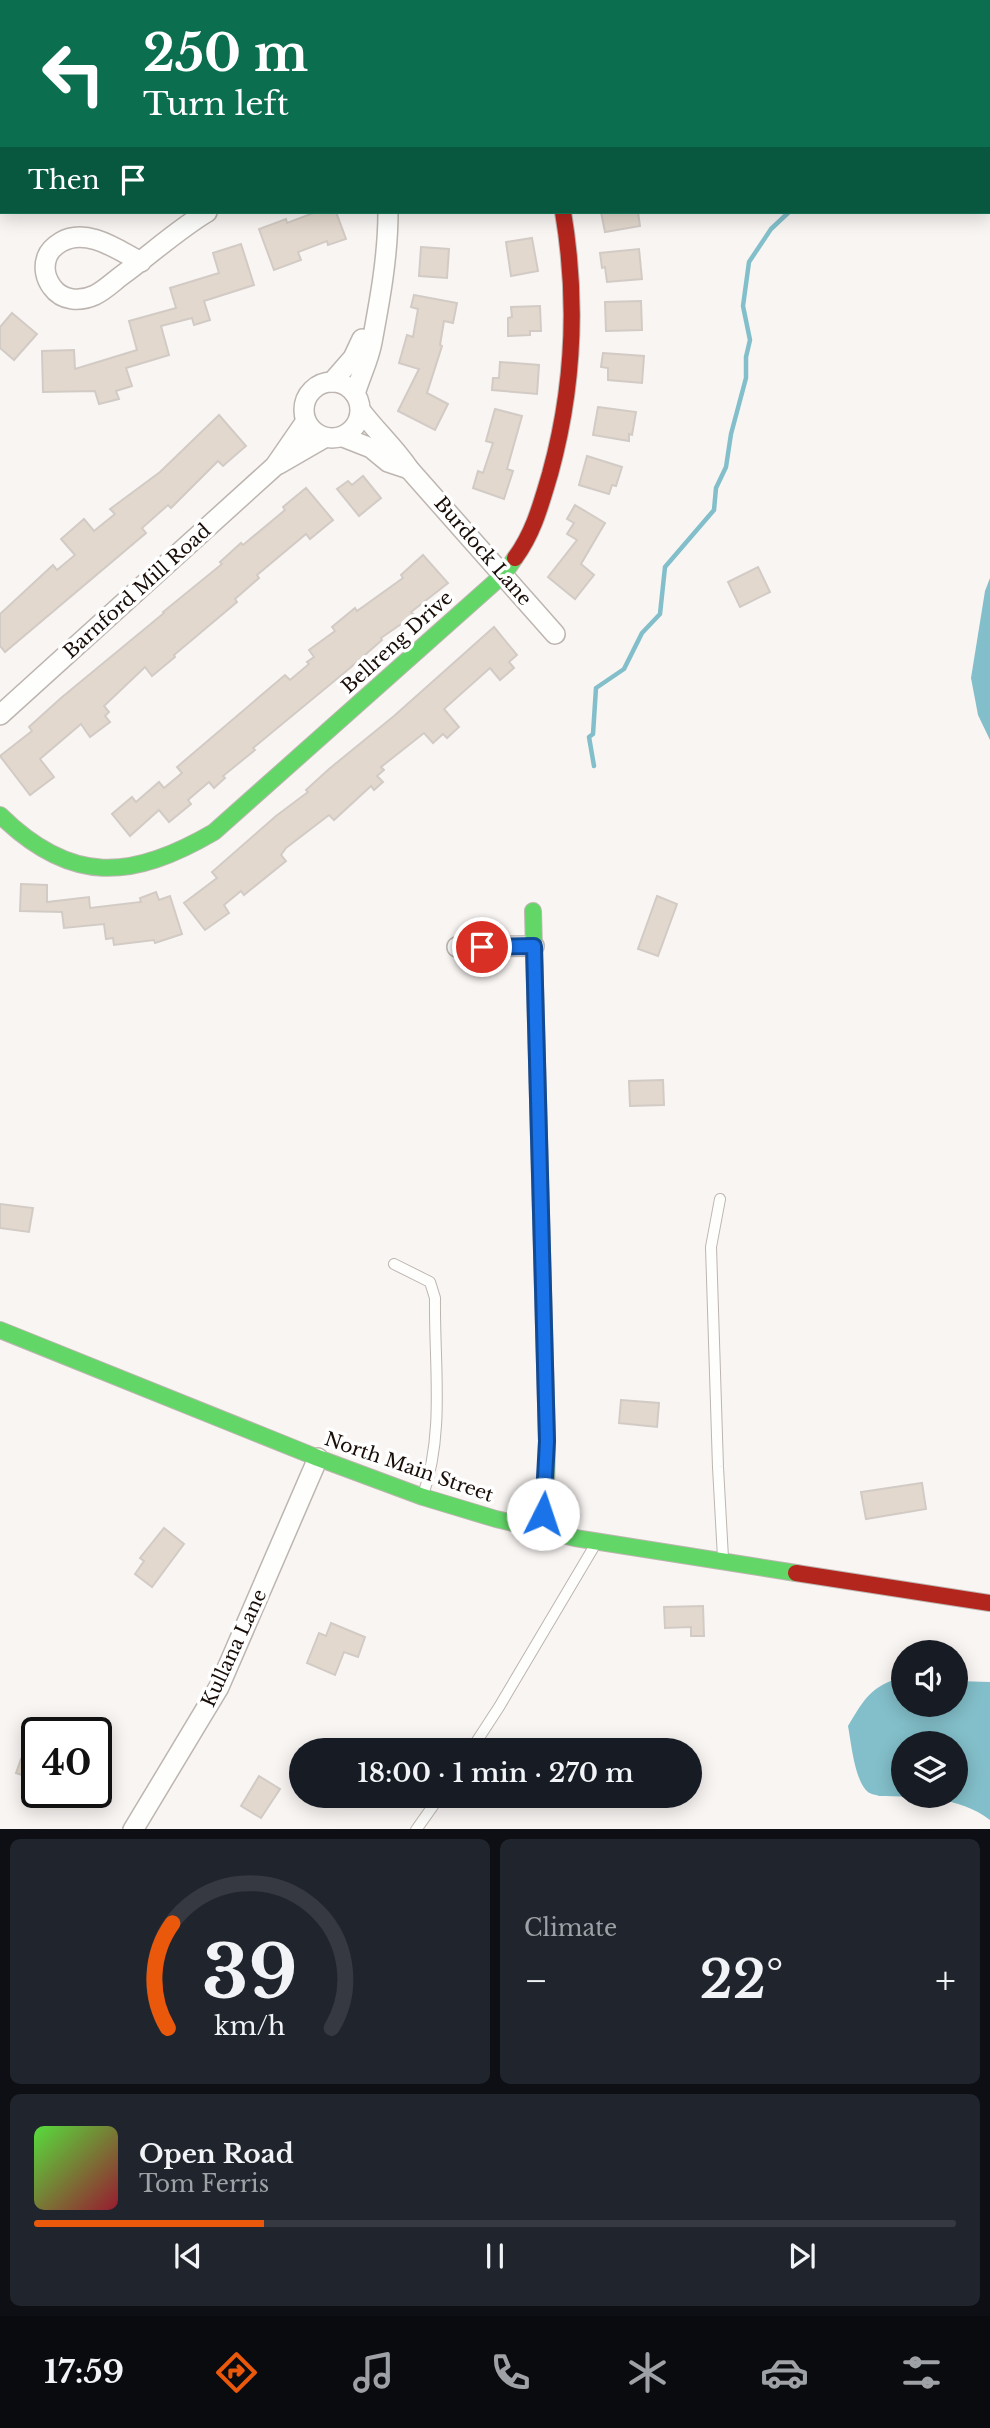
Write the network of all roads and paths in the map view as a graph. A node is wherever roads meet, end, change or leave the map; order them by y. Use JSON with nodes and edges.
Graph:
{"nodes":[{"id":1,"x":205,"y":214,"type":"edge"},
{"id":2,"x":388,"y":214,"type":"edge"},
{"id":3,"x":563,"y":214,"type":"edge"},
{"id":4,"x":141,"y":262,"type":"junction"},
{"id":5,"x":374,"y":320,"type":"junction"},
{"id":6,"x":332,"y":382,"type":"junction"},
{"id":7,"x":358,"y":402,"type":"junction"},
{"id":8,"x":306,"y":421,"type":"junction"},
{"id":9,"x":333,"y":437,"type":"junction"},
{"id":10,"x":275,"y":466,"type":"junction"},
{"id":11,"x":409,"y":469,"type":"junction"},
{"id":12,"x":504,"y":575,"type":"junction"},
{"id":13,"x":555,"y":634,"type":"dead end"},
{"id":14,"x":0,"y":715,"type":"edge"},
{"id":15,"x":0,"y":816,"type":"edge"},
{"id":16,"x":533,"y":911,"type":"dead end"},
{"id":17,"x":534,"y":946,"type":"junction"},
{"id":18,"x":457,"y":947,"type":"dead end"},
{"id":19,"x":720,"y":1199,"type":"dead end"},
{"id":20,"x":394,"y":1264,"type":"dead end"},
{"id":21,"x":0,"y":1330,"type":"edge"},
{"id":22,"x":318,"y":1458,"type":"junction"},
{"id":23,"x":422,"y":1497,"type":"junction"},
{"id":24,"x":541,"y":1530,"type":"junction"},
{"id":25,"x":597,"y":1541,"type":"junction"},
{"id":26,"x":723,"y":1562,"type":"junction"},
{"id":27,"x":990,"y":1603,"type":"edge"},
{"id":28,"x":479,"y":1738,"type":"edge"},
{"id":29,"x":431,"y":1808,"type":"edge"},
{"id":30,"x":133,"y":1829,"type":"edge"},
{"id":31,"x":416,"y":1829,"type":"edge"}],
"edges":[{"from":1,"to":4,"type":"street"},
{"from":2,"to":5,"type":"street","name":"Barnford Mill Road"},
{"from":3,"to":12,"type":"street","name":"Bellreng Drive"},
{"from":4,"to":4,"type":"street"},
{"from":5,"to":6,"type":"street","name":"Barnford Mill Road"},
{"from":5,"to":7,"type":"street","name":"Barnford Mill Road"},
{"from":6,"to":7,"type":"street"},
{"from":6,"to":8,"type":"street","name":"Barnford Mill Road"},
{"from":7,"to":9,"type":"street","name":"Barnford Mill Road"},
{"from":7,"to":11,"type":"street","name":"Burdock Lane"},
{"from":8,"to":9,"type":"street"},
{"from":8,"to":10,"type":"street","name":"Barnford Mill Road"},
{"from":9,"to":10,"type":"street","name":"Barnford Mill Road"},
{"from":9,"to":11,"type":"street","name":"Burdock Lane"},
{"from":10,"to":14,"type":"street","name":"Barnford Mill Road"},
{"from":11,"to":12,"type":"street","name":"Burdock Lane"},
{"from":12,"to":13,"type":"street","name":"Burdock Lane"},
{"from":12,"to":15,"type":"street","name":"Bellreng Drive"},
{"from":16,"to":17,"type":"street"},
{"from":17,"to":18,"type":"street"},
{"from":17,"to":24,"type":"street"},
{"from":19,"to":26,"type":"lane"},
{"from":20,"to":23,"type":"lane"},
{"from":21,"to":22,"type":"street","name":"North Main Street"},
{"from":22,"to":23,"type":"street","name":"North Main Street"},
{"from":22,"to":30,"type":"street","name":"Kullana Lane"},
{"from":23,"to":24,"type":"street","name":"North Main Street"},
{"from":24,"to":25,"type":"street","name":"North Main Street"},
{"from":25,"to":26,"type":"street","name":"North Main Street"},
{"from":25,"to":28,"type":"lane"},
{"from":26,"to":27,"type":"street","name":"North Main Street"},
{"from":29,"to":31,"type":"lane"}]}
